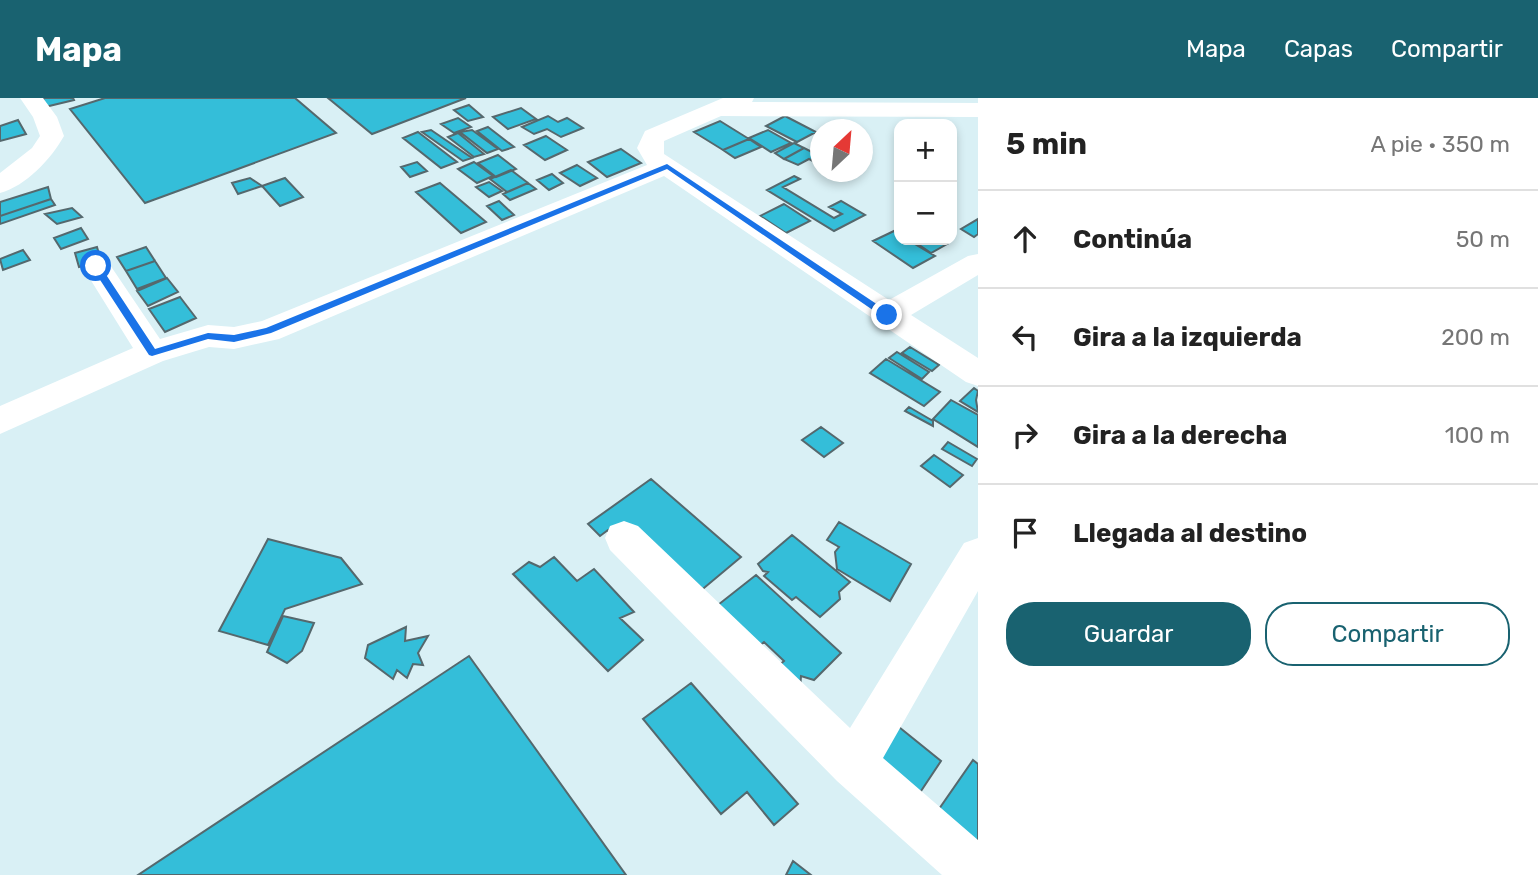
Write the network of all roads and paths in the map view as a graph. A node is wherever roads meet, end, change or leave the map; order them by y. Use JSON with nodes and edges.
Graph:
{"nodes":[{"id":1,"x":31,"y":98,"type":"edge"},
{"id":2,"x":743,"y":98,"type":"edge"},
{"id":3,"x":718,"y":109,"type":"junction"},
{"id":4,"x":978,"y":110,"type":"edge"},
{"id":5,"x":667,"y":166,"type":"junction"},
{"id":6,"x":0,"y":185,"type":"edge"},
{"id":7,"x":978,"y":263,"type":"edge"},
{"id":8,"x":96,"y":266,"type":"dead end"},
{"id":9,"x":887,"y":315,"type":"junction"},
{"id":10,"x":152,"y":353,"type":"junction"},
{"id":11,"x":978,"y":374,"type":"edge"},
{"id":12,"x":0,"y":421,"type":"edge"},
{"id":13,"x":624,"y":538,"type":"dead end"},
{"id":14,"x":978,"y":555,"type":"edge"},
{"id":15,"x":854,"y":764,"type":"junction"},
{"id":16,"x":978,"y":873,"type":"edge"}],
"edges":[{"from":1,"to":6,"type":"street"},
{"from":2,"to":3,"type":"street"},
{"from":3,"to":4,"type":"street"},
{"from":3,"to":5,"type":"street"},
{"from":5,"to":9,"type":"street"},
{"from":5,"to":10,"type":"street"},
{"from":7,"to":9,"type":"street"},
{"from":8,"to":10,"type":"street"},
{"from":9,"to":11,"type":"street"},
{"from":10,"to":12,"type":"street"},
{"from":13,"to":15,"type":"street"},
{"from":14,"to":15,"type":"street"},
{"from":15,"to":16,"type":"street"}]}
